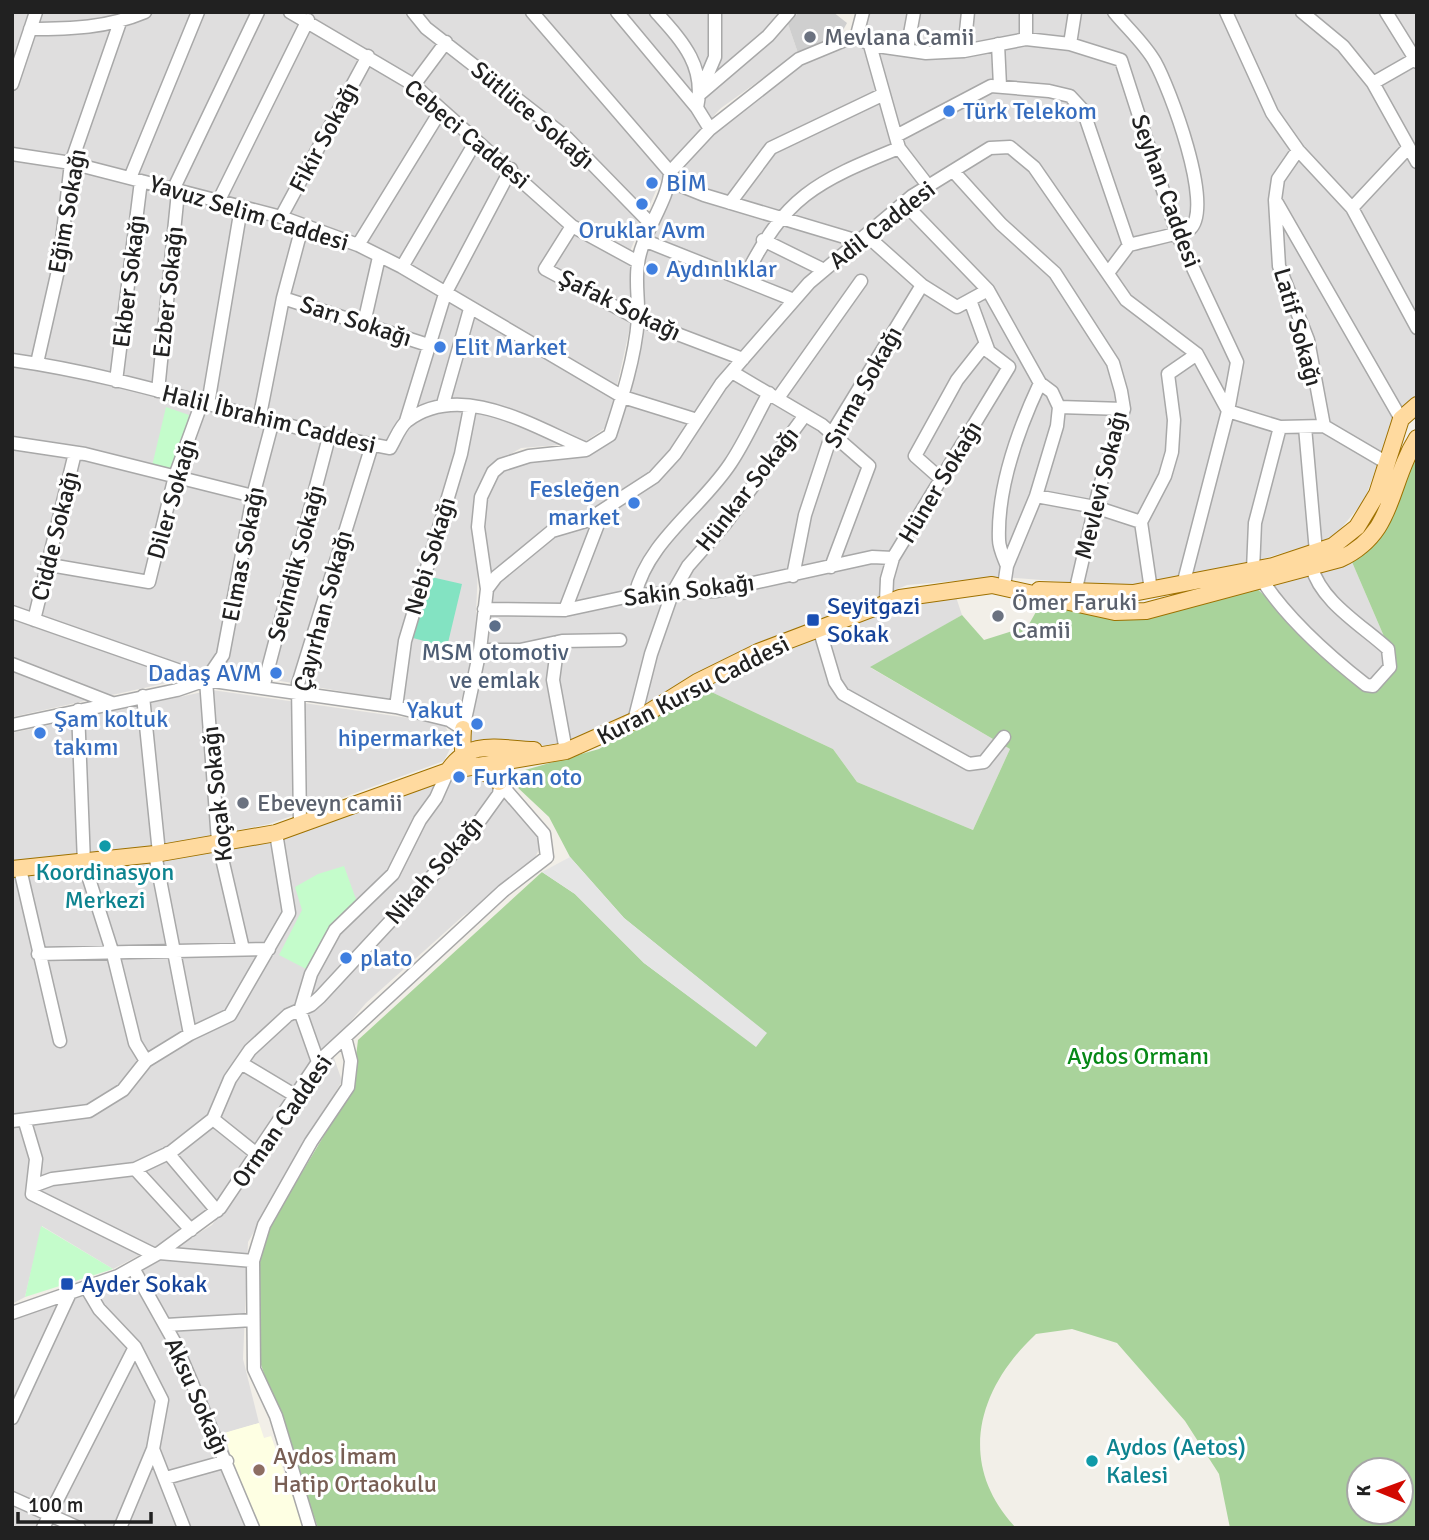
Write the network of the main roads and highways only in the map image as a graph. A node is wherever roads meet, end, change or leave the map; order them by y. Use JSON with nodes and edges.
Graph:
{"nodes":[{"id":1,"x":1417,"y":405,"type":"edge"},
{"id":2,"x":1417,"y":438,"type":"edge"},
{"id":3,"x":1314,"y":559,"type":"junction"},
{"id":4,"x":1257,"y":575,"type":"junction"},
{"id":5,"x":1074,"y":597,"type":"junction"},
{"id":6,"x":463,"y":729,"type":"road end"},
{"id":7,"x":466,"y":751,"type":"junction"},
{"id":8,"x":566,"y":751,"type":"junction"},
{"id":9,"x":480,"y":766,"type":"junction"},
{"id":10,"x":448,"y":771,"type":"junction"},
{"id":11,"x":499,"y":782,"type":"road end"},
{"id":12,"x":16,"y":869,"type":"edge"}],
"edges":[{"from":1,"to":3,"type":"main road","name":"Kuran Kursu Caddesi"},
{"from":2,"to":3,"type":"main road","name":"Kuran Kursu Caddesi"},
{"from":3,"to":4,"type":"main road","name":"Kuran Kursu Caddesi"},
{"from":4,"to":5,"type":"main road","name":"Kuran Kursu Caddesi"},
{"from":4,"to":5,"type":"main road","name":"Kuran Kursu Caddesi"},
{"from":5,"to":8,"type":"main road","name":"Kuran Kursu Caddesi"},
{"from":6,"to":7,"type":"main road"},
{"from":7,"to":8,"type":"main road","name":"Kuran Kursu Caddesi"},
{"from":7,"to":9,"type":"main road"},
{"from":7,"to":10,"type":"main road"},
{"from":8,"to":9,"type":"main road","name":"Kuran Kursu Caddesi"},
{"from":9,"to":10,"type":"main road","name":"Kuran Kursu Caddesi"},
{"from":9,"to":11,"type":"main road"},
{"from":10,"to":12,"type":"main road","name":"Kuran Kursu Caddesi"}]}
